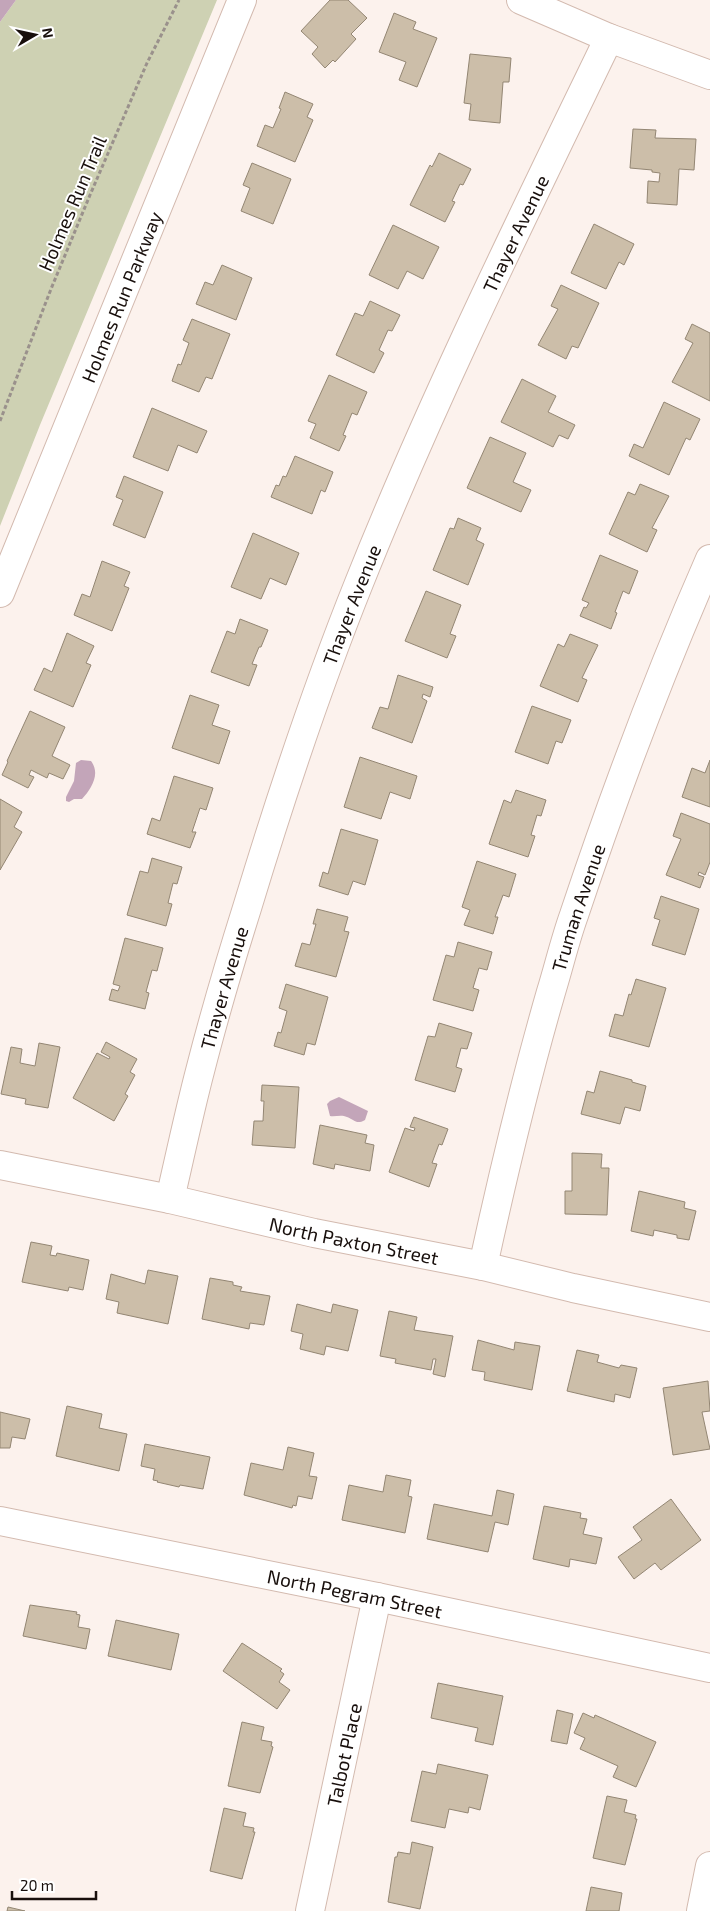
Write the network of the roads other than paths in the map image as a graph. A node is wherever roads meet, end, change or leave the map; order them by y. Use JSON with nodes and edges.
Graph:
{"nodes":[{"id":1,"x":242,"y":0,"type":"edge"},
{"id":2,"x":521,"y":0,"type":"edge"},
{"id":3,"x":609,"y":38,"type":"junction"},
{"id":4,"x":710,"y":75,"type":"edge"},
{"id":5,"x":710,"y":559,"type":"edge"},
{"id":6,"x":0,"y":593,"type":"edge"},
{"id":7,"x":0,"y":1165,"type":"edge"},
{"id":8,"x":170,"y":1199,"type":"junction"},
{"id":9,"x":484,"y":1266,"type":"junction"},
{"id":10,"x":710,"y":1316,"type":"edge"},
{"id":11,"x":0,"y":1521,"type":"edge"},
{"id":12,"x":377,"y":1597,"type":"junction"},
{"id":13,"x":710,"y":1668,"type":"edge"},
{"id":14,"x":710,"y":1866,"type":"edge"},
{"id":15,"x":310,"y":1911,"type":"edge"},
{"id":16,"x":701,"y":1911,"type":"edge"}],
"edges":[{"from":1,"to":6,"type":"street","name":"Holmes Run Parkway"},
{"from":2,"to":3,"type":"street"},
{"from":3,"to":4,"type":"street"},
{"from":3,"to":8,"type":"street","name":"Thayer Avenue"},
{"from":5,"to":9,"type":"street","name":"Truman Avenue"},
{"from":7,"to":8,"type":"street","name":"North Paxton Street"},
{"from":8,"to":9,"type":"street","name":"North Paxton Street"},
{"from":9,"to":10,"type":"street","name":"North Paxton Street"},
{"from":11,"to":12,"type":"street","name":"North Pegram Street"},
{"from":12,"to":13,"type":"street","name":"North Pegram Street"},
{"from":12,"to":15,"type":"street","name":"Talbot Place"},
{"from":14,"to":16,"type":"street"}]}
